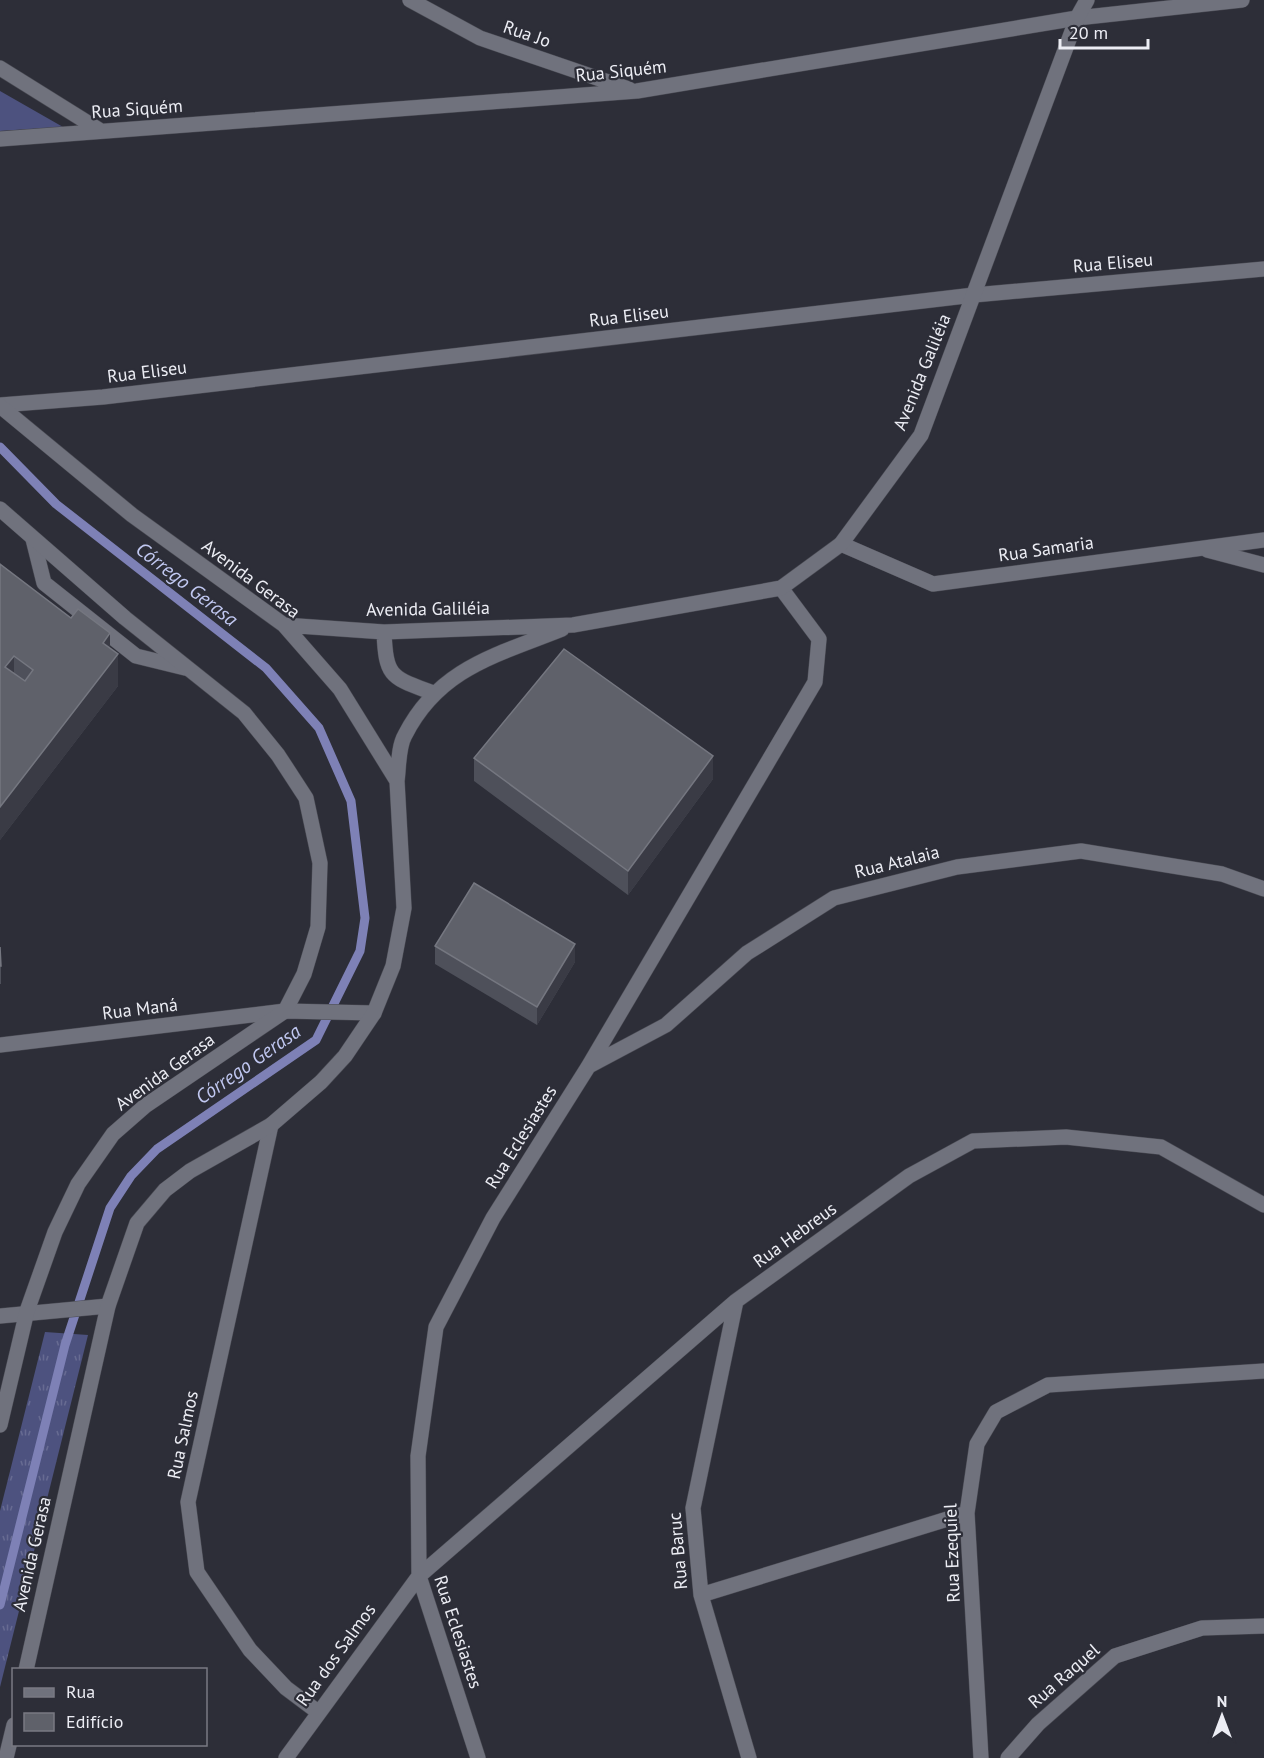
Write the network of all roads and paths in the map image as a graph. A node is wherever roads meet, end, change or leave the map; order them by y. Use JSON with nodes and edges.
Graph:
{"nodes":[{"id":1,"x":410,"y":0,"type":"edge"},
{"id":2,"x":1087,"y":0,"type":"edge"},
{"id":3,"x":1242,"y":0,"type":"edge"},
{"id":4,"x":1077,"y":18,"type":"junction"},
{"id":5,"x":0,"y":68,"type":"edge"},
{"id":6,"x":637,"y":91,"type":"junction"},
{"id":7,"x":101,"y":131,"type":"junction"},
{"id":8,"x":0,"y":139,"type":"edge"},
{"id":9,"x":1264,"y":269,"type":"edge"},
{"id":10,"x":974,"y":295,"type":"junction"},
{"id":11,"x":0,"y":406,"type":"edge"},
{"id":12,"x":0,"y":509,"type":"edge"},
{"id":13,"x":33,"y":539,"type":"junction"},
{"id":14,"x":1264,"y":540,"type":"edge"},
{"id":15,"x":841,"y":544,"type":"junction"},
{"id":16,"x":1198,"y":548,"type":"junction"},
{"id":17,"x":1264,"y":564,"type":"edge"},
{"id":18,"x":781,"y":588,"type":"junction"},
{"id":19,"x":284,"y":624,"type":"junction"},
{"id":20,"x":573,"y":625,"type":"junction"},
{"id":21,"x":384,"y":632,"type":"junction"},
{"id":22,"x":185,"y":668,"type":"junction"},
{"id":23,"x":433,"y":693,"type":"junction"},
{"id":24,"x":396,"y":781,"type":"junction"},
{"id":25,"x":1264,"y":889,"type":"edge"},
{"id":26,"x":285,"y":1011,"type":"junction"},
{"id":27,"x":374,"y":1013,"type":"junction"},
{"id":28,"x":0,"y":1045,"type":"edge"},
{"id":29,"x":588,"y":1067,"type":"junction"},
{"id":30,"x":271,"y":1125,"type":"junction"},
{"id":31,"x":1264,"y":1205,"type":"edge"},
{"id":32,"x":736,"y":1302,"type":"junction"},
{"id":33,"x":101,"y":1307,"type":"junction"},
{"id":34,"x":27,"y":1311,"type":"junction"},
{"id":35,"x":0,"y":1316,"type":"edge"},
{"id":36,"x":1264,"y":1371,"type":"edge"},
{"id":37,"x":0,"y":1425,"type":"edge"},
{"id":38,"x":967,"y":1513,"type":"junction"},
{"id":39,"x":419,"y":1576,"type":"junction"},
{"id":40,"x":701,"y":1596,"type":"junction"},
{"id":41,"x":1264,"y":1626,"type":"edge"},
{"id":42,"x":26,"y":1668,"type":"edge"},
{"id":43,"x":318,"y":1712,"type":"junction"},
{"id":44,"x":12,"y":1733,"type":"edge"},
{"id":45,"x":6,"y":1758,"type":"edge"},
{"id":46,"x":286,"y":1758,"type":"edge"},
{"id":47,"x":477,"y":1758,"type":"edge"},
{"id":48,"x":749,"y":1758,"type":"edge"},
{"id":49,"x":981,"y":1758,"type":"edge"},
{"id":50,"x":1008,"y":1758,"type":"edge"}],
"edges":[{"from":1,"to":6,"type":"street","name":"Rua Jo"},
{"from":2,"to":4,"type":"street","name":"Avenida Galiléia"},
{"from":3,"to":4,"type":"street","name":"Rua Siquém"},
{"from":4,"to":6,"type":"street","name":"Rua Siquém"},
{"from":4,"to":10,"type":"street","name":"Avenida Galiléia"},
{"from":5,"to":7,"type":"street"},
{"from":6,"to":7,"type":"street","name":"Rua Siquém"},
{"from":7,"to":8,"type":"street","name":"Rua Siquém"},
{"from":9,"to":10,"type":"street","name":"Rua Eliseu"},
{"from":10,"to":11,"type":"street","name":"Rua Eliseu"},
{"from":10,"to":15,"type":"street","name":"Avenida Galiléia"},
{"from":11,"to":19,"type":"street","name":"Avenida Gerasa"},
{"from":12,"to":13,"type":"street","name":"Avenida Gerasa"},
{"from":13,"to":22,"type":"street","name":"Avenida Gerasa"},
{"from":13,"to":22,"type":"street"},
{"from":14,"to":16,"type":"street","name":"Rua Samaria"},
{"from":15,"to":16,"type":"street","name":"Rua Samaria"},
{"from":15,"to":18,"type":"street","name":"Avenida Galiléia"},
{"from":16,"to":17,"type":"street"},
{"from":18,"to":20,"type":"street","name":"Avenida Galiléia"},
{"from":18,"to":29,"type":"street","name":"Rua Eclesiastes"},
{"from":19,"to":21,"type":"street","name":"Avenida Galiléia"},
{"from":19,"to":24,"type":"street","name":"Avenida Gerasa"},
{"from":20,"to":21,"type":"street","name":"Avenida Galiléia"},
{"from":20,"to":23,"type":"street","name":"Avenida Galiléia"},
{"from":21,"to":23,"type":"street"},
{"from":22,"to":26,"type":"street","name":"Avenida Gerasa"},
{"from":23,"to":24,"type":"street","name":"Avenida Galiléia"},
{"from":24,"to":27,"type":"street","name":"Avenida Gerasa"},
{"from":25,"to":29,"type":"street","name":"Rua Atalaia"},
{"from":26,"to":27,"type":"street"},
{"from":26,"to":28,"type":"street","name":"Rua Maná"},
{"from":26,"to":34,"type":"street","name":"Avenida Gerasa"},
{"from":27,"to":30,"type":"street","name":"Avenida Gerasa"},
{"from":29,"to":39,"type":"street","name":"Rua Eclesiastes"},
{"from":30,"to":33,"type":"street","name":"Avenida Gerasa"},
{"from":30,"to":43,"type":"street","name":"Rua Salmos"},
{"from":31,"to":32,"type":"street","name":"Rua Hebreus"},
{"from":32,"to":39,"type":"street","name":"Rua Hebreus"},
{"from":32,"to":40,"type":"street","name":"Rua Baruc"},
{"from":33,"to":34,"type":"street"},
{"from":33,"to":42,"type":"street","name":"Avenida Gerasa"},
{"from":34,"to":35,"type":"street"},
{"from":34,"to":37,"type":"street","name":"Avenida Gerasa"},
{"from":36,"to":38,"type":"street","name":"Rua Ezequiel"},
{"from":38,"to":40,"type":"street"},
{"from":38,"to":49,"type":"street","name":"Rua Ezequiel"},
{"from":39,"to":43,"type":"street","name":"Rua dos Salmos"},
{"from":39,"to":47,"type":"street","name":"Rua Eclesiastes"},
{"from":40,"to":48,"type":"street","name":"Rua Baruc"},
{"from":41,"to":50,"type":"street","name":"Rua Raquel"},
{"from":43,"to":46,"type":"street","name":"Rua dos Salmos"},
{"from":44,"to":45,"type":"street"}]}
